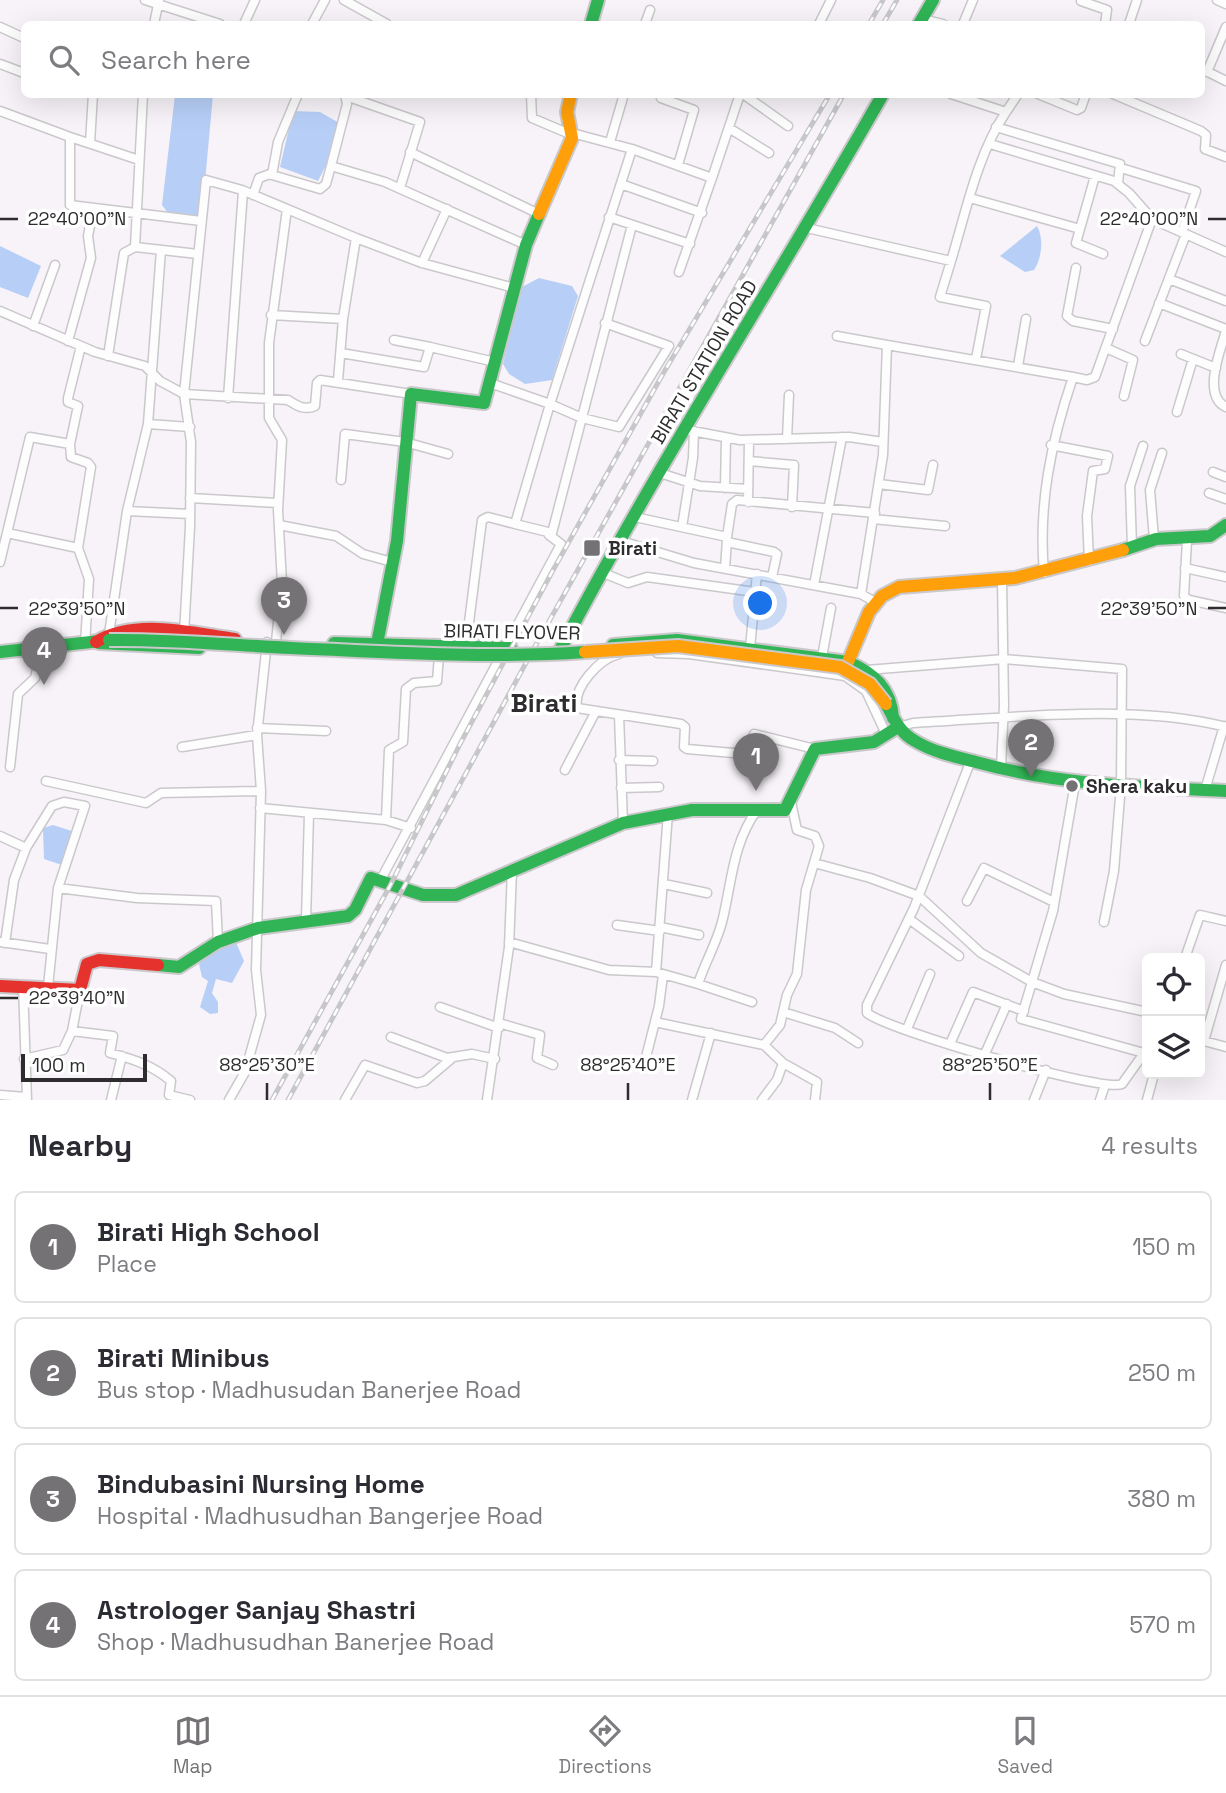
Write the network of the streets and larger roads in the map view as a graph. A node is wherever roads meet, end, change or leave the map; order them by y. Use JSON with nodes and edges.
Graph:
{"nodes":[{"id":1,"x":145,"y":0,"type":"edge"},
{"id":2,"x":255,"y":0,"type":"edge"},
{"id":3,"x":325,"y":0,"type":"edge"},
{"id":4,"x":344,"y":0,"type":"edge"},
{"id":5,"x":831,"y":0,"type":"edge"},
{"id":6,"x":933,"y":0,"type":"edge"},
{"id":7,"x":974,"y":0,"type":"edge"},
{"id":8,"x":1137,"y":0,"type":"edge"},
{"id":9,"x":1217,"y":0,"type":"edge"},
{"id":10,"x":159,"y":1,"type":"edge"},
{"id":11,"x":596,"y":1,"type":"edge"},
{"id":12,"x":1081,"y":1,"type":"edge"},
{"id":13,"x":1226,"y":4,"type":"edge"},
{"id":14,"x":650,"y":10,"type":"dead end"},
{"id":15,"x":155,"y":21,"type":"edge"},
{"id":16,"x":212,"y":21,"type":"edge"},
{"id":17,"x":244,"y":21,"type":"edge"},
{"id":18,"x":314,"y":21,"type":"edge"},
{"id":19,"x":382,"y":21,"type":"edge"},
{"id":20,"x":592,"y":21,"type":"edge"},
{"id":21,"x":646,"y":21,"type":"edge"},
{"id":22,"x":820,"y":21,"type":"edge"},
{"id":23,"x":921,"y":21,"type":"edge"},
{"id":24,"x":964,"y":21,"type":"edge"},
{"id":25,"x":1105,"y":21,"type":"edge"},
{"id":26,"x":1130,"y":21,"type":"edge"},
{"id":27,"x":0,"y":27,"type":"edge"},
{"id":28,"x":1226,"y":27,"type":"edge"},
{"id":29,"x":21,"y":37,"type":"edge"},
{"id":30,"x":0,"y":64,"type":"edge"},
{"id":31,"x":1205,"y":69,"type":"edge"},
{"id":32,"x":1205,"y":71,"type":"edge"},
{"id":33,"x":21,"y":72,"type":"edge"},
{"id":34,"x":1226,"y":81,"type":"edge"},
{"id":35,"x":93,"y":98,"type":"edge"},
{"id":36,"x":143,"y":98,"type":"edge"},
{"id":37,"x":296,"y":98,"type":"edge"},
{"id":38,"x":346,"y":98,"type":"edge"},
{"id":39,"x":354,"y":98,"type":"edge"},
{"id":40,"x":531,"y":98,"type":"edge"},
{"id":41,"x":569,"y":98,"type":"edge"},
{"id":42,"x":623,"y":98,"type":"edge"},
{"id":43,"x":664,"y":98,"type":"edge"},
{"id":44,"x":740,"y":98,"type":"edge"},
{"id":45,"x":747,"y":98,"type":"edge"},
{"id":46,"x":881,"y":98,"type":"edge"},
{"id":47,"x":963,"y":98,"type":"edge"},
{"id":48,"x":1015,"y":98,"type":"edge"},
{"id":49,"x":1048,"y":98,"type":"edge"},
{"id":50,"x":1085,"y":98,"type":"edge"},
{"id":51,"x":1123,"y":98,"type":"edge"},
{"id":52,"x":0,"y":111,"type":"edge"},
{"id":53,"x":1006,"y":112,"type":"junction"},
{"id":54,"x":788,"y":126,"type":"dead end"},
{"id":55,"x":996,"y":127,"type":"junction"},
{"id":56,"x":729,"y":128,"type":"junction"},
{"id":57,"x":572,"y":134,"type":"junction"},
{"id":58,"x":71,"y":137,"type":"junction"},
{"id":59,"x":610,"y":142,"type":"junction"},
{"id":60,"x":90,"y":143,"type":"junction"},
{"id":61,"x":990,"y":144,"type":"junction"},
{"id":62,"x":632,"y":149,"type":"junction"},
{"id":63,"x":410,"y":152,"type":"junction"},
{"id":64,"x":769,"y":153,"type":"dead end"},
{"id":65,"x":1226,"y":157,"type":"edge"},
{"id":66,"x":139,"y":159,"type":"junction"},
{"id":67,"x":678,"y":164,"type":"junction"},
{"id":68,"x":331,"y":166,"type":"junction"},
{"id":69,"x":1121,"y":168,"type":"junction"},
{"id":70,"x":270,"y":174,"type":"junction"},
{"id":71,"x":1095,"y":176,"type":"junction"},
{"id":72,"x":712,"y":178,"type":"junction"},
{"id":73,"x":1118,"y":183,"type":"junction"},
{"id":74,"x":621,"y":184,"type":"junction"},
{"id":75,"x":400,"y":188,"type":"junction"},
{"id":76,"x":243,"y":191,"type":"junction"},
{"id":77,"x":253,"y":195,"type":"junction"},
{"id":78,"x":970,"y":198,"type":"junction"},
{"id":79,"x":286,"y":209,"type":"junction"},
{"id":80,"x":447,"y":209,"type":"junction"},
{"id":81,"x":93,"y":210,"type":"junction"},
{"id":82,"x":537,"y":213,"type":"junction"},
{"id":83,"x":702,"y":213,"type":"junction"},
{"id":84,"x":139,"y":214,"type":"junction"},
{"id":85,"x":609,"y":217,"type":"junction"},
{"id":86,"x":1152,"y":219,"type":"junction"},
{"id":87,"x":201,"y":221,"type":"junction"},
{"id":88,"x":632,"y":225,"type":"junction"},
{"id":89,"x":807,"y":228,"type":"junction"},
{"id":90,"x":1080,"y":229,"type":"junction"},
{"id":91,"x":1184,"y":233,"type":"junction"},
{"id":92,"x":356,"y":239,"type":"junction"},
{"id":93,"x":690,"y":244,"type":"junction"},
{"id":94,"x":526,"y":245,"type":"junction"},
{"id":95,"x":135,"y":247,"type":"junction"},
{"id":96,"x":160,"y":250,"type":"junction"},
{"id":97,"x":1226,"y":252,"type":"edge"},
{"id":98,"x":198,"y":254,"type":"junction"},
{"id":99,"x":1103,"y":254,"type":"dead end"},
{"id":100,"x":951,"y":261,"type":"junction"},
{"id":101,"x":422,"y":262,"type":"junction"},
{"id":102,"x":55,"y":265,"type":"dead end"},
{"id":103,"x":1076,"y":268,"type":"dead end"},
{"id":104,"x":679,"y":272,"type":"dead end"},
{"id":105,"x":1169,"y":279,"type":"junction"},
{"id":106,"x":514,"y":288,"type":"junction"},
{"id":107,"x":1226,"y":301,"type":"edge"},
{"id":108,"x":1159,"y":303,"type":"junction"},
{"id":109,"x":0,"y":312,"type":"edge"},
{"id":110,"x":271,"y":315,"type":"junction"},
{"id":111,"x":1026,"y":318,"type":"dead end"},
{"id":112,"x":343,"y":319,"type":"junction"},
{"id":113,"x":605,"y":323,"type":"junction"},
{"id":114,"x":33,"y":326,"type":"junction"},
{"id":115,"x":1113,"y":329,"type":"junction"},
{"id":116,"x":1226,"y":330,"type":"edge"},
{"id":117,"x":837,"y":336,"type":"dead end"},
{"id":118,"x":394,"y":340,"type":"dead end"},
{"id":119,"x":68,"y":341,"type":"junction"},
{"id":120,"x":1145,"y":341,"type":"dead end"},
{"id":121,"x":887,"y":345,"type":"junction"},
{"id":122,"x":81,"y":346,"type":"junction"},
{"id":123,"x":429,"y":347,"type":"junction"},
{"id":124,"x":1106,"y":348,"type":"junction"},
{"id":125,"x":341,"y":353,"type":"junction"},
{"id":126,"x":1181,"y":354,"type":"dead end"},
{"id":127,"x":108,"y":356,"type":"junction"},
{"id":128,"x":976,"y":359,"type":"junction"},
{"id":129,"x":1194,"y":359,"type":"junction"},
{"id":130,"x":495,"y":362,"type":"junction"},
{"id":131,"x":1018,"y":366,"type":"junction"},
{"id":132,"x":1216,"y":368,"type":"junction"},
{"id":133,"x":153,"y":372,"type":"junction"},
{"id":134,"x":1073,"y":377,"type":"junction"},
{"id":135,"x":1216,"y":377,"type":"junction"},
{"id":136,"x":1226,"y":379,"type":"edge"},
{"id":137,"x":338,"y":382,"type":"junction"},
{"id":138,"x":490,"y":383,"type":"junction"},
{"id":139,"x":184,"y":394,"type":"junction"},
{"id":140,"x":411,"y":394,"type":"junction"},
{"id":141,"x":789,"y":396,"type":"dead end"},
{"id":142,"x":1124,"y":396,"type":"dead end"},
{"id":143,"x":228,"y":398,"type":"junction"},
{"id":144,"x":269,"y":401,"type":"junction"},
{"id":145,"x":550,"y":404,"type":"junction"},
{"id":146,"x":1226,"y":407,"type":"edge"},
{"id":147,"x":1177,"y":412,"type":"dead end"},
{"id":148,"x":582,"y":418,"type":"junction"},
{"id":149,"x":148,"y":424,"type":"junction"},
{"id":150,"x":190,"y":427,"type":"junction"},
{"id":151,"x":690,"y":431,"type":"junction"},
{"id":152,"x":842,"y":437,"type":"junction"},
{"id":153,"x":726,"y":438,"type":"junction"},
{"id":154,"x":787,"y":439,"type":"junction"},
{"id":155,"x":749,"y":440,"type":"junction"},
{"id":156,"x":405,"y":442,"type":"junction"},
{"id":157,"x":883,"y":442,"type":"junction"},
{"id":158,"x":71,"y":444,"type":"junction"},
{"id":159,"x":1051,"y":445,"type":"junction"},
{"id":160,"x":1143,"y":446,"type":"dead end"},
{"id":161,"x":1163,"y":453,"type":"dead end"},
{"id":162,"x":448,"y":454,"type":"dead end"},
{"id":163,"x":749,"y":461,"type":"junction"},
{"id":164,"x":933,"y":466,"type":"dead end"},
{"id":165,"x":1213,"y":472,"type":"dead end"},
{"id":166,"x":660,"y":473,"type":"junction"},
{"id":167,"x":1226,"y":477,"type":"edge"},
{"id":168,"x":341,"y":480,"type":"dead end"},
{"id":169,"x":690,"y":484,"type":"junction"},
{"id":170,"x":878,"y":484,"type":"junction"},
{"id":171,"x":725,"y":488,"type":"junction"},
{"id":172,"x":748,"y":489,"type":"junction"},
{"id":173,"x":1209,"y":492,"type":"dead end"},
{"id":174,"x":190,"y":498,"type":"junction"},
{"id":175,"x":1226,"y":499,"type":"edge"},
{"id":176,"x":748,"y":502,"type":"junction"},
{"id":177,"x":278,"y":503,"type":"junction"},
{"id":178,"x":792,"y":507,"type":"junction"},
{"id":179,"x":829,"y":510,"type":"junction"},
{"id":180,"x":127,"y":511,"type":"junction"},
{"id":181,"x":190,"y":514,"type":"junction"},
{"id":182,"x":874,"y":516,"type":"junction"},
{"id":183,"x":635,"y":517,"type":"junction"},
{"id":184,"x":515,"y":524,"type":"junction"},
{"id":185,"x":279,"y":525,"type":"junction"},
{"id":186,"x":945,"y":526,"type":"dead end"},
{"id":187,"x":1226,"y":526,"type":"edge"},
{"id":188,"x":682,"y":527,"type":"junction"},
{"id":189,"x":7,"y":533,"type":"junction"},
{"id":190,"x":550,"y":535,"type":"junction"},
{"id":191,"x":1154,"y":539,"type":"junction"},
{"id":192,"x":618,"y":540,"type":"junction"},
{"id":193,"x":727,"y":540,"type":"junction"},
{"id":194,"x":1187,"y":540,"type":"junction"},
{"id":195,"x":1132,"y":547,"type":"junction"},
{"id":196,"x":78,"y":548,"type":"junction"},
{"id":197,"x":1090,"y":561,"type":"junction"},
{"id":198,"x":0,"y":562,"type":"edge"},
{"id":199,"x":392,"y":562,"type":"junction"},
{"id":200,"x":725,"y":568,"type":"junction"},
{"id":201,"x":1185,"y":568,"type":"junction"},
{"id":202,"x":601,"y":572,"type":"junction"},
{"id":203,"x":1044,"y":573,"type":"junction"},
{"id":204,"x":757,"y":574,"type":"junction"},
{"id":205,"x":772,"y":577,"type":"junction"},
{"id":206,"x":1226,"y":577,"type":"edge"},
{"id":207,"x":1002,"y":580,"type":"junction"},
{"id":208,"x":814,"y":585,"type":"junction"},
{"id":209,"x":755,"y":592,"type":"junction"},
{"id":210,"x":861,"y":594,"type":"junction"},
{"id":211,"x":875,"y":602,"type":"junction"},
{"id":212,"x":831,"y":608,"type":"dead end"},
{"id":213,"x":1226,"y":608,"type":"edge"},
{"id":214,"x":184,"y":634,"type":"junction"},
{"id":215,"x":100,"y":640,"type":"junction"},
{"id":216,"x":377,"y":643,"type":"junction"},
{"id":217,"x":270,"y":645,"type":"junction"},
{"id":218,"x":466,"y":646,"type":"junction"},
{"id":219,"x":42,"y":647,"type":"junction"},
{"id":220,"x":506,"y":648,"type":"junction"},
{"id":221,"x":750,"y":648,"type":"junction"},
{"id":222,"x":560,"y":650,"type":"junction"},
{"id":223,"x":0,"y":652,"type":"edge"},
{"id":224,"x":445,"y":656,"type":"junction"},
{"id":225,"x":822,"y":657,"type":"junction"},
{"id":226,"x":1004,"y":659,"type":"junction"},
{"id":227,"x":848,"y":662,"type":"junction"},
{"id":228,"x":867,"y":670,"type":"junction"},
{"id":229,"x":596,"y":711,"type":"junction"},
{"id":230,"x":1122,"y":714,"type":"junction"},
{"id":231,"x":619,"y":715,"type":"junction"},
{"id":232,"x":1004,"y":719,"type":"junction"},
{"id":233,"x":892,"y":726,"type":"junction"},
{"id":234,"x":1225,"y":726,"type":"edge"},
{"id":235,"x":326,"y":731,"type":"dead end"},
{"id":236,"x":257,"y":732,"type":"junction"},
{"id":237,"x":182,"y":747,"type":"dead end"},
{"id":238,"x":815,"y":749,"type":"junction"},
{"id":239,"x":619,"y":760,"type":"junction"},
{"id":240,"x":971,"y":760,"type":"junction"},
{"id":241,"x":653,"y":761,"type":"dead end"},
{"id":242,"x":10,"y":767,"type":"dead end"},
{"id":243,"x":1001,"y":768,"type":"junction"},
{"id":244,"x":565,"y":770,"type":"dead end"},
{"id":245,"x":46,"y":781,"type":"dead end"},
{"id":246,"x":1074,"y":783,"type":"junction"},
{"id":247,"x":1121,"y":785,"type":"junction"},
{"id":248,"x":659,"y":787,"type":"dead end"},
{"id":249,"x":621,"y":788,"type":"junction"},
{"id":250,"x":1205,"y":790,"type":"junction"},
{"id":251,"x":261,"y":791,"type":"junction"},
{"id":252,"x":1226,"y":791,"type":"edge"},
{"id":253,"x":89,"y":792,"type":"junction"},
{"id":254,"x":791,"y":802,"type":"junction"},
{"id":255,"x":85,"y":806,"type":"junction"},
{"id":256,"x":260,"y":808,"type":"junction"},
{"id":257,"x":757,"y":810,"type":"junction"},
{"id":258,"x":668,"y":813,"type":"junction"},
{"id":259,"x":309,"y":814,"type":"junction"},
{"id":260,"x":386,"y":820,"type":"junction"},
{"id":261,"x":623,"y":823,"type":"junction"},
{"id":262,"x":411,"y":828,"type":"junction"},
{"id":263,"x":0,"y":836,"type":"edge"},
{"id":264,"x":26,"y":848,"type":"junction"},
{"id":265,"x":814,"y":863,"type":"junction"},
{"id":266,"x":512,"y":870,"type":"junction"},
{"id":267,"x":380,"y":881,"type":"junction"},
{"id":268,"x":664,"y":884,"type":"junction"},
{"id":269,"x":58,"y":888,"type":"junction"},
{"id":270,"x":706,"y":893,"type":"dead end"},
{"id":271,"x":919,"y":897,"type":"junction"},
{"id":272,"x":967,"y":901,"type":"dead end"},
{"id":273,"x":1054,"y":902,"type":"junction"},
{"id":274,"x":909,"y":919,"type":"junction"},
{"id":275,"x":306,"y":920,"type":"junction"},
{"id":276,"x":1226,"y":920,"type":"edge"},
{"id":277,"x":1104,"y":922,"type":"dead end"},
{"id":278,"x":617,"y":925,"type":"dead end"},
{"id":279,"x":258,"y":928,"type":"junction"},
{"id":280,"x":660,"y":929,"type":"junction"},
{"id":281,"x":699,"y":934,"type":"dead end"},
{"id":282,"x":2,"y":942,"type":"edge"},
{"id":283,"x":218,"y":942,"type":"junction"},
{"id":284,"x":509,"y":942,"type":"junction"},
{"id":285,"x":50,"y":949,"type":"junction"},
{"id":286,"x":1187,"y":953,"type":"edge"},
{"id":287,"x":959,"y":956,"type":"dead end"},
{"id":288,"x":1226,"y":965,"type":"edge"},
{"id":289,"x":659,"y":974,"type":"junction"},
{"id":290,"x":930,"y":974,"type":"dead end"},
{"id":291,"x":1032,"y":982,"type":"junction"},
{"id":292,"x":23,"y":985,"type":"junction"},
{"id":293,"x":698,"y":985,"type":"junction"},
{"id":294,"x":0,"y":986,"type":"edge"},
{"id":295,"x":48,"y":987,"type":"junction"},
{"id":296,"x":80,"y":990,"type":"junction"},
{"id":297,"x":752,"y":1002,"type":"dead end"},
{"id":298,"x":1007,"y":1004,"type":"junction"},
{"id":299,"x":440,"y":1007,"type":"dead end"},
{"id":300,"x":1024,"y":1011,"type":"junction"},
{"id":301,"x":1142,"y":1011,"type":"edge"},
{"id":302,"x":783,"y":1012,"type":"junction"},
{"id":303,"x":655,"y":1022,"type":"junction"},
{"id":304,"x":499,"y":1026,"type":"junction"},
{"id":305,"x":907,"y":1029,"type":"junction"},
{"id":306,"x":72,"y":1031,"type":"junction"},
{"id":307,"x":1205,"y":1032,"type":"edge"},
{"id":308,"x":711,"y":1033,"type":"junction"},
{"id":309,"x":391,"y":1037,"type":"dead end"},
{"id":310,"x":1205,"y":1042,"type":"edge"},
{"id":311,"x":858,"y":1043,"type":"dead end"},
{"id":312,"x":950,"y":1044,"type":"junction"},
{"id":313,"x":764,"y":1045,"type":"junction"},
{"id":314,"x":1226,"y":1047,"type":"edge"},
{"id":315,"x":1142,"y":1050,"type":"edge"},
{"id":316,"x":122,"y":1056,"type":"junction"},
{"id":317,"x":985,"y":1056,"type":"junction"},
{"id":318,"x":1142,"y":1056,"type":"edge"},
{"id":319,"x":23,"y":1059,"type":"junction"},
{"id":320,"x":452,"y":1059,"type":"junction"},
{"id":321,"x":495,"y":1059,"type":"junction"},
{"id":322,"x":783,"y":1063,"type":"junction"},
{"id":323,"x":553,"y":1065,"type":"dead end"},
{"id":324,"x":643,"y":1069,"type":"dead end"},
{"id":325,"x":1046,"y":1070,"type":"junction"},
{"id":326,"x":1153,"y":1079,"type":"edge"},
{"id":327,"x":1105,"y":1085,"type":"junction"},
{"id":328,"x":0,"y":1096,"type":"edge"},
{"id":329,"x":27,"y":1099,"type":"edge"},
{"id":330,"x":111,"y":1100,"type":"edge"},
{"id":331,"x":190,"y":1100,"type":"edge"},
{"id":332,"x":229,"y":1100,"type":"edge"},
{"id":333,"x":345,"y":1100,"type":"edge"},
{"id":334,"x":487,"y":1100,"type":"edge"},
{"id":335,"x":692,"y":1100,"type":"edge"},
{"id":336,"x":762,"y":1100,"type":"edge"},
{"id":337,"x":815,"y":1100,"type":"edge"},
{"id":338,"x":1034,"y":1100,"type":"edge"},
{"id":339,"x":1100,"y":1100,"type":"edge"},
{"id":340,"x":1147,"y":1100,"type":"edge"}],
"edges":[{"from":1,"to":10,"type":"street"},
{"from":2,"to":17,"type":"street"},
{"from":3,"to":18,"type":"street"},
{"from":4,"to":19,"type":"street"},
{"from":5,"to":22,"type":"street"},
{"from":6,"to":23,"type":"street"},
{"from":7,"to":24,"type":"street"},
{"from":8,"to":26,"type":"street"},
{"from":9,"to":13,"type":"street"},
{"from":10,"to":15,"type":"street"},
{"from":10,"to":16,"type":"street"},
{"from":11,"to":20,"type":"street"},
{"from":12,"to":25,"type":"street"},
{"from":14,"to":21,"type":"street"},
{"from":27,"to":29,"type":"street"},
{"from":28,"to":31,"type":"street"},
{"from":30,"to":33,"type":"street"},
{"from":32,"to":34,"type":"street"},
{"from":35,"to":60,"type":"street"},
{"from":36,"to":66,"type":"street"},
{"from":37,"to":70,"type":"street"},
{"from":38,"to":68,"type":"street"},
{"from":39,"to":63,"type":"street"},
{"from":40,"to":57,"type":"street"},
{"from":41,"to":57,"type":"street"},
{"from":42,"to":59,"type":"street"},
{"from":43,"to":67,"type":"street"},
{"from":44,"to":56,"type":"street"},
{"from":45,"to":54,"type":"street"},
{"from":46,"to":89,"type":"street","name":"BIRATI STATION ROAD"},
{"from":47,"to":53,"type":"street"},
{"from":48,"to":53,"type":"street"},
{"from":49,"to":50,"type":"street"},
{"from":51,"to":65,"type":"street"},
{"from":52,"to":58,"type":"street"},
{"from":53,"to":55,"type":"street"},
{"from":55,"to":61,"type":"street"},
{"from":55,"to":69,"type":"street"},
{"from":56,"to":64,"type":"street"},
{"from":56,"to":72,"type":"street"},
{"from":57,"to":59,"type":"street"},
{"from":57,"to":82,"type":"street"},
{"from":58,"to":60,"type":"street"},
{"from":58,"to":81,"type":"street"},
{"from":59,"to":62,"type":"street"},
{"from":60,"to":66,"type":"street"},
{"from":61,"to":71,"type":"street"},
{"from":61,"to":78,"type":"street"},
{"from":62,"to":67,"type":"street"},
{"from":62,"to":74,"type":"street"},
{"from":63,"to":75,"type":"street"},
{"from":63,"to":82,"type":"street"},
{"from":66,"to":84,"type":"street"},
{"from":67,"to":72,"type":"street"},
{"from":68,"to":70,"type":"street"},
{"from":68,"to":75,"type":"street"},
{"from":69,"to":73,"type":"street"},
{"from":69,"to":91,"type":"street"},
{"from":70,"to":77,"type":"street"},
{"from":71,"to":73,"type":"street"},
{"from":71,"to":90,"type":"street"},
{"from":72,"to":83,"type":"street"},
{"from":73,"to":86,"type":"street"},
{"from":74,"to":83,"type":"street"},
{"from":74,"to":85,"type":"street"},
{"from":75,"to":80,"type":"street"},
{"from":76,"to":77,"type":"street"},
{"from":76,"to":87,"type":"street"},
{"from":76,"to":143,"type":"street"},
{"from":77,"to":79,"type":"street"},
{"from":78,"to":90,"type":"street"},
{"from":78,"to":100,"type":"street"},
{"from":79,"to":92,"type":"street"},
{"from":79,"to":110,"type":"street"},
{"from":80,"to":94,"type":"street"},
{"from":80,"to":101,"type":"street"},
{"from":81,"to":84,"type":"street"},
{"from":81,"to":119,"type":"street"},
{"from":82,"to":94,"type":"street"},
{"from":83,"to":93,"type":"street"},
{"from":84,"to":87,"type":"street"},
{"from":84,"to":95,"type":"street"},
{"from":85,"to":88,"type":"street"},
{"from":85,"to":145,"type":"street"},
{"from":86,"to":91,"type":"street"},
{"from":86,"to":115,"type":"street"},
{"from":87,"to":98,"type":"street"},
{"from":88,"to":93,"type":"street"},
{"from":88,"to":113,"type":"street"},
{"from":89,"to":100,"type":"street"},
{"from":89,"to":151,"type":"street","name":"BIRATI STATION ROAD"},
{"from":90,"to":99,"type":"street"},
{"from":91,"to":97,"type":"street"},
{"from":91,"to":105,"type":"street"},
{"from":92,"to":101,"type":"street"},
{"from":92,"to":112,"type":"street"},
{"from":93,"to":104,"type":"street"},
{"from":94,"to":106,"type":"street"},
{"from":95,"to":96,"type":"street"},
{"from":95,"to":127,"type":"street"},
{"from":96,"to":98,"type":"street"},
{"from":96,"to":133,"type":"street"},
{"from":98,"to":139,"type":"street"},
{"from":100,"to":128,"type":"street"},
{"from":101,"to":106,"type":"street"},
{"from":102,"to":114,"type":"street"},
{"from":103,"to":115,"type":"street"},
{"from":105,"to":107,"type":"street"},
{"from":105,"to":108,"type":"street"},
{"from":106,"to":130,"type":"street"},
{"from":108,"to":116,"type":"street"},
{"from":108,"to":120,"type":"street"},
{"from":109,"to":114,"type":"street"},
{"from":110,"to":112,"type":"street"},
{"from":110,"to":144,"type":"street"},
{"from":111,"to":131,"type":"street"},
{"from":112,"to":125,"type":"street"},
{"from":113,"to":148,"type":"street"},
{"from":113,"to":148,"type":"street"},
{"from":114,"to":119,"type":"street"},
{"from":115,"to":124,"type":"street"},
{"from":116,"to":132,"type":"street"},
{"from":117,"to":121,"type":"street"},
{"from":118,"to":123,"type":"street"},
{"from":119,"to":122,"type":"street"},
{"from":121,"to":128,"type":"street"},
{"from":121,"to":157,"type":"street"},
{"from":122,"to":127,"type":"street"},
{"from":122,"to":158,"type":"street"},
{"from":123,"to":125,"type":"street"},
{"from":123,"to":130,"type":"street"},
{"from":124,"to":134,"type":"street"},
{"from":124,"to":142,"type":"street"},
{"from":125,"to":137,"type":"street"},
{"from":126,"to":129,"type":"street"},
{"from":127,"to":133,"type":"street"},
{"from":128,"to":131,"type":"street"},
{"from":129,"to":132,"type":"street"},
{"from":129,"to":147,"type":"street"},
{"from":130,"to":138,"type":"street"},
{"from":131,"to":134,"type":"street"},
{"from":132,"to":135,"type":"street"},
{"from":133,"to":139,"type":"street"},
{"from":133,"to":149,"type":"street"},
{"from":134,"to":159,"type":"street"},
{"from":135,"to":136,"type":"street"},
{"from":135,"to":146,"type":"street"},
{"from":137,"to":140,"type":"street"},
{"from":137,"to":144,"type":"street"},
{"from":138,"to":140,"type":"street"},
{"from":138,"to":145,"type":"street"},
{"from":139,"to":143,"type":"street"},
{"from":139,"to":150,"type":"street"},
{"from":140,"to":156,"type":"street"},
{"from":141,"to":154,"type":"street"},
{"from":143,"to":144,"type":"street"},
{"from":144,"to":177,"type":"street"},
{"from":145,"to":148,"type":"street"},
{"from":145,"to":184,"type":"street"},
{"from":148,"to":190,"type":"street"},
{"from":149,"to":150,"type":"street"},
{"from":149,"to":180,"type":"street"},
{"from":150,"to":174,"type":"street"},
{"from":151,"to":153,"type":"street"},
{"from":151,"to":166,"type":"street","name":"BIRATI STATION ROAD"},
{"from":151,"to":169,"type":"street"},
{"from":152,"to":154,"type":"street"},
{"from":152,"to":157,"type":"street"},
{"from":152,"to":179,"type":"street"},
{"from":153,"to":155,"type":"street"},
{"from":153,"to":171,"type":"street"},
{"from":154,"to":155,"type":"street"},
{"from":155,"to":163,"type":"street"},
{"from":156,"to":162,"type":"street"},
{"from":156,"to":168,"type":"street"},
{"from":156,"to":199,"type":"street"},
{"from":157,"to":170,"type":"street"},
{"from":158,"to":189,"type":"street"},
{"from":158,"to":196,"type":"street"},
{"from":159,"to":197,"type":"street"},
{"from":159,"to":203,"type":"street"},
{"from":160,"to":195,"type":"street"},
{"from":161,"to":191,"type":"street"},
{"from":163,"to":172,"type":"street"},
{"from":163,"to":178,"type":"street"},
{"from":164,"to":170,"type":"street"},
{"from":165,"to":167,"type":"street"},
{"from":166,"to":169,"type":"street"},
{"from":166,"to":183,"type":"street","name":"BIRATI STATION ROAD"},
{"from":169,"to":171,"type":"street"},
{"from":169,"to":188,"type":"street"},
{"from":170,"to":182,"type":"street"},
{"from":171,"to":172,"type":"street"},
{"from":172,"to":176,"type":"street"},
{"from":173,"to":175,"type":"street"},
{"from":174,"to":177,"type":"street"},
{"from":174,"to":181,"type":"street"},
{"from":176,"to":178,"type":"street"},
{"from":176,"to":193,"type":"street"},
{"from":177,"to":185,"type":"street"},
{"from":178,"to":179,"type":"street"},
{"from":179,"to":182,"type":"street"},
{"from":179,"to":208,"type":"street"},
{"from":180,"to":181,"type":"street"},
{"from":180,"to":215,"type":"street"},
{"from":181,"to":214,"type":"street"},
{"from":182,"to":186,"type":"street"},
{"from":182,"to":210,"type":"street"},
{"from":183,"to":188,"type":"street"},
{"from":183,"to":192,"type":"street","name":"BIRATI STATION ROAD"},
{"from":184,"to":190,"type":"street"},
{"from":184,"to":218,"type":"street"},
{"from":185,"to":199,"type":"street"},
{"from":185,"to":217,"type":"street"},
{"from":187,"to":194,"type":"street"},
{"from":188,"to":193,"type":"street"},
{"from":189,"to":196,"type":"street"},
{"from":189,"to":198,"type":"street"},
{"from":190,"to":220,"type":"street"},
{"from":191,"to":194,"type":"street"},
{"from":191,"to":195,"type":"street"},
{"from":192,"to":200,"type":"street"},
{"from":192,"to":202,"type":"street","name":"BIRATI STATION ROAD"},
{"from":193,"to":200,"type":"street"},
{"from":193,"to":205,"type":"street"},
{"from":194,"to":201,"type":"street"},
{"from":195,"to":197,"type":"street"},
{"from":196,"to":215,"type":"street"},
{"from":197,"to":203,"type":"street"},
{"from":199,"to":216,"type":"street"},
{"from":200,"to":204,"type":"street"},
{"from":201,"to":206,"type":"street"},
{"from":201,"to":213,"type":"street"},
{"from":202,"to":209,"type":"street"},
{"from":202,"to":222,"type":"street","name":"BIRATI STATION ROAD"},
{"from":203,"to":207,"type":"street"},
{"from":204,"to":205,"type":"street"},
{"from":204,"to":209,"type":"street"},
{"from":205,"to":208,"type":"street"},
{"from":207,"to":211,"type":"street"},
{"from":207,"to":226,"type":"street"},
{"from":208,"to":210,"type":"street"},
{"from":209,"to":221,"type":"street"},
{"from":210,"to":211,"type":"street"},
{"from":211,"to":227,"type":"street"},
{"from":212,"to":225,"type":"street"},
{"from":214,"to":215,"type":"street"},
{"from":214,"to":217,"type":"street"},
{"from":215,"to":217,"type":"street"},
{"from":215,"to":219,"type":"street"},
{"from":215,"to":233,"type":"street","name":"BIRATI FLYOVER","bridge":true},
{"from":216,"to":217,"type":"street"},
{"from":216,"to":218,"type":"street"},
{"from":217,"to":224,"type":"street"},
{"from":217,"to":236,"type":"street"},
{"from":218,"to":220,"type":"street"},
{"from":218,"to":224,"type":"street"},
{"from":219,"to":223,"type":"street"},
{"from":219,"to":242,"type":"street"},
{"from":220,"to":222,"type":"street"},
{"from":220,"to":262,"type":"street"},
{"from":221,"to":222,"type":"street"},
{"from":221,"to":225,"type":"street"},
{"from":224,"to":260,"type":"street"},
{"from":225,"to":227,"type":"street"},
{"from":226,"to":228,"type":"street"},
{"from":226,"to":230,"type":"street"},
{"from":226,"to":232,"type":"street"},
{"from":227,"to":228,"type":"street"},
{"from":228,"to":233,"type":"street"},
{"from":229,"to":231,"type":"street"},
{"from":229,"to":233,"type":"street"},
{"from":229,"to":244,"type":"street"},
{"from":230,"to":232,"type":"street"},
{"from":230,"to":234,"type":"street"},
{"from":230,"to":247,"type":"street"},
{"from":231,"to":238,"type":"street"},
{"from":231,"to":239,"type":"street"},
{"from":232,"to":233,"type":"street"},
{"from":232,"to":243,"type":"street"},
{"from":233,"to":238,"type":"street"},
{"from":233,"to":240,"type":"street"},
{"from":234,"to":250,"type":"street"},
{"from":235,"to":236,"type":"street"},
{"from":236,"to":237,"type":"street"},
{"from":236,"to":251,"type":"street"},
{"from":238,"to":254,"type":"street"},
{"from":239,"to":241,"type":"street"},
{"from":239,"to":249,"type":"street"},
{"from":240,"to":243,"type":"street"},
{"from":240,"to":271,"type":"street"},
{"from":243,"to":246,"type":"street"},
{"from":245,"to":253,"type":"street"},
{"from":246,"to":247,"type":"street"},
{"from":246,"to":273,"type":"street"},
{"from":247,"to":250,"type":"street"},
{"from":247,"to":277,"type":"street"},
{"from":248,"to":249,"type":"street"},
{"from":249,"to":261,"type":"street"},
{"from":250,"to":252,"type":"street"},
{"from":251,"to":253,"type":"street"},
{"from":251,"to":256,"type":"street"},
{"from":253,"to":255,"type":"street"},
{"from":254,"to":257,"type":"street"},
{"from":254,"to":265,"type":"street"},
{"from":255,"to":264,"type":"street"},
{"from":255,"to":269,"type":"street"},
{"from":256,"to":259,"type":"street"},
{"from":256,"to":279,"type":"street"},
{"from":257,"to":258,"type":"street"},
{"from":257,"to":293,"type":"street"},
{"from":258,"to":261,"type":"street"},
{"from":258,"to":268,"type":"street"},
{"from":259,"to":260,"type":"street"},
{"from":259,"to":275,"type":"street"},
{"from":260,"to":262,"type":"street"},
{"from":261,"to":266,"type":"street"},
{"from":262,"to":267,"type":"street"},
{"from":263,"to":264,"type":"street"},
{"from":264,"to":282,"type":"street"},
{"from":265,"to":271,"type":"street"},
{"from":265,"to":302,"type":"street"},
{"from":266,"to":267,"type":"street"},
{"from":266,"to":284,"type":"street"},
{"from":267,"to":275,"type":"street"},
{"from":268,"to":270,"type":"street"},
{"from":268,"to":280,"type":"street"},
{"from":269,"to":283,"type":"street"},
{"from":269,"to":285,"type":"street"},
{"from":271,"to":274,"type":"street"},
{"from":271,"to":291,"type":"street"},
{"from":272,"to":273,"type":"street"},
{"from":273,"to":291,"type":"street"},
{"from":274,"to":287,"type":"street"},
{"from":274,"to":305,"type":"street"},
{"from":275,"to":279,"type":"street"},
{"from":276,"to":286,"type":"street"},
{"from":278,"to":280,"type":"street"},
{"from":279,"to":283,"type":"street"},
{"from":279,"to":332,"type":"street"},
{"from":280,"to":281,"type":"street"},
{"from":280,"to":289,"type":"street"},
{"from":282,"to":285,"type":"street"},
{"from":283,"to":296,"type":"street"},
{"from":284,"to":289,"type":"street"},
{"from":284,"to":304,"type":"street"},
{"from":285,"to":295,"type":"street"},
{"from":288,"to":307,"type":"street"},
{"from":289,"to":293,"type":"street"},
{"from":289,"to":303,"type":"street"},
{"from":290,"to":305,"type":"street"},
{"from":291,"to":300,"type":"street"},
{"from":291,"to":301,"type":"street"},
{"from":292,"to":294,"type":"street"},
{"from":292,"to":295,"type":"street"},
{"from":292,"to":319,"type":"street"},
{"from":293,"to":297,"type":"street"},
{"from":295,"to":296,"type":"street"},
{"from":296,"to":306,"type":"street"},
{"from":298,"to":300,"type":"street"},
{"from":298,"to":312,"type":"street"},
{"from":298,"to":317,"type":"street"},
{"from":299,"to":304,"type":"street"},
{"from":300,"to":315,"type":"street"},
{"from":302,"to":311,"type":"street"},
{"from":302,"to":313,"type":"street"},
{"from":303,"to":308,"type":"street"},
{"from":303,"to":324,"type":"street"},
{"from":304,"to":321,"type":"street"},
{"from":304,"to":323,"type":"street"},
{"from":305,"to":312,"type":"street"},
{"from":306,"to":316,"type":"street"},
{"from":306,"to":319,"type":"street"},
{"from":308,"to":313,"type":"street"},
{"from":308,"to":335,"type":"street"},
{"from":309,"to":320,"type":"street"},
{"from":310,"to":314,"type":"street"},
{"from":312,"to":317,"type":"street"},
{"from":313,"to":322,"type":"street"},
{"from":316,"to":330,"type":"street"},
{"from":316,"to":331,"type":"street"},
{"from":317,"to":325,"type":"street"},
{"from":318,"to":327,"type":"street"},
{"from":319,"to":329,"type":"street"},
{"from":320,"to":321,"type":"street"},
{"from":320,"to":333,"type":"street"},
{"from":321,"to":334,"type":"street"},
{"from":322,"to":336,"type":"street"},
{"from":322,"to":337,"type":"street"},
{"from":325,"to":327,"type":"street"},
{"from":325,"to":338,"type":"street"},
{"from":326,"to":340,"type":"street"},
{"from":327,"to":339,"type":"street"},
{"from":328,"to":329,"type":"street"}]}
